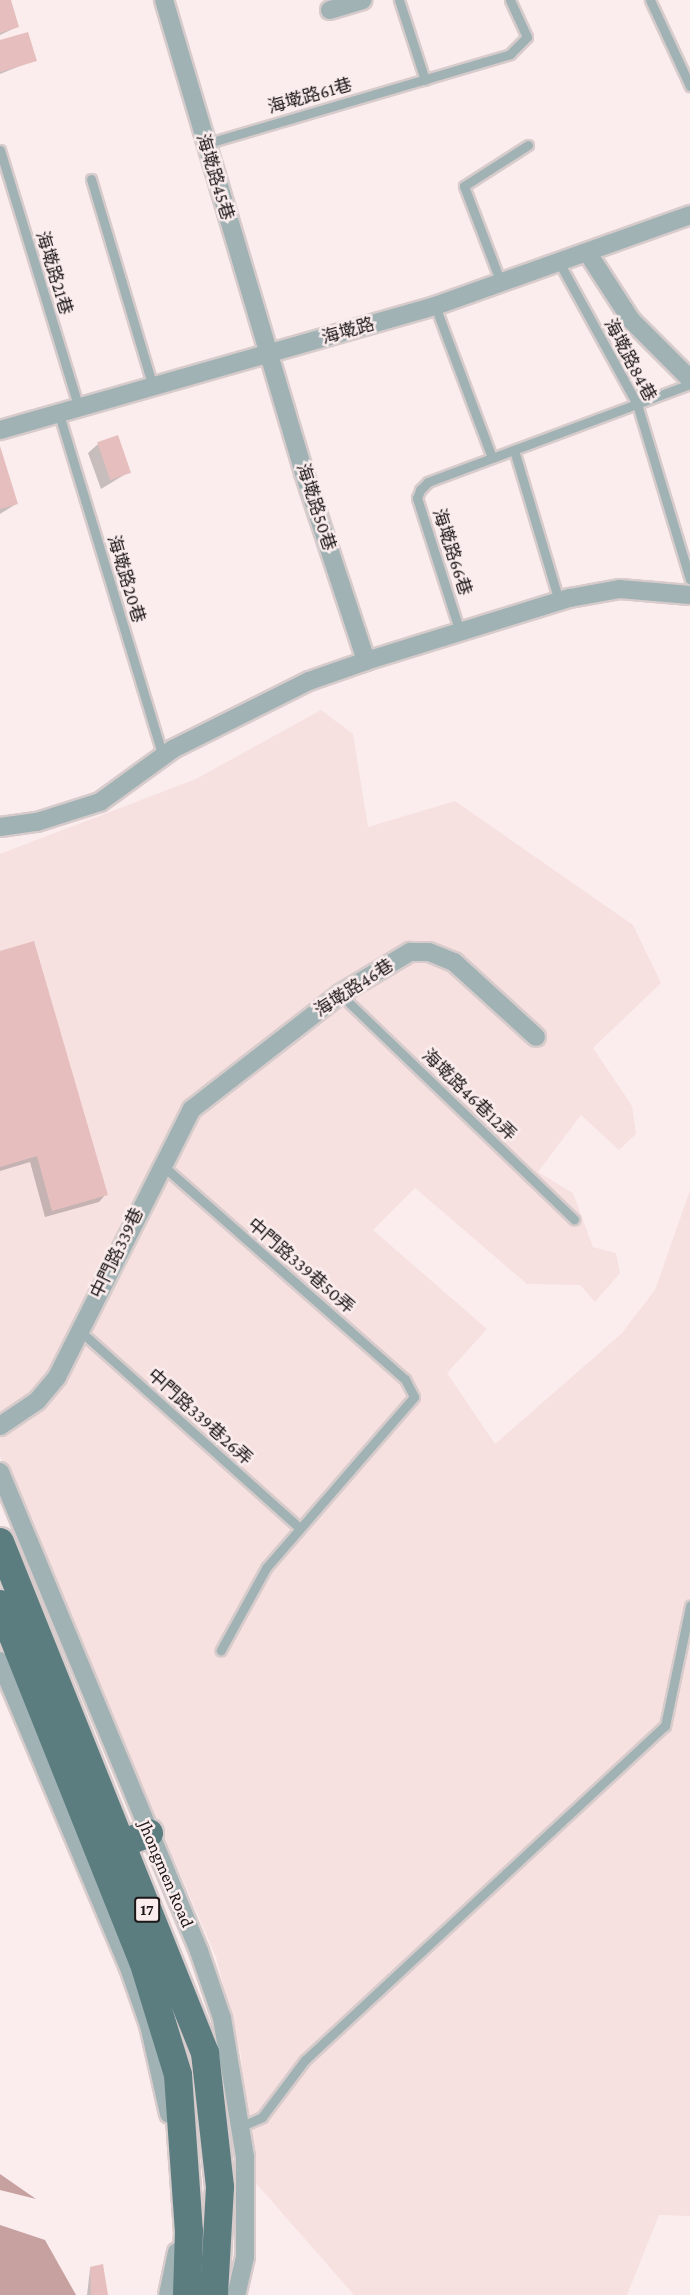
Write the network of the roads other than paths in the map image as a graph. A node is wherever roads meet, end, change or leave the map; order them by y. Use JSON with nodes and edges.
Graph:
{"nodes":[{"id":1,"x":164,"y":0,"type":"edge"},
{"id":2,"x":363,"y":0,"type":"edge"},
{"id":3,"x":399,"y":0,"type":"edge"},
{"id":4,"x":510,"y":0,"type":"edge"},
{"id":5,"x":650,"y":0,"type":"edge"},
{"id":6,"x":330,"y":10,"type":"dead end"},
{"id":7,"x":424,"y":80,"type":"junction"},
{"id":8,"x":690,"y":86,"type":"edge"},
{"id":9,"x":205,"y":144,"type":"junction"},
{"id":10,"x":528,"y":145,"type":"dead end"},
{"id":11,"x":0,"y":150,"type":"edge"},
{"id":12,"x":91,"y":179,"type":"dead end"},
{"id":13,"x":690,"y":215,"type":"edge"},
{"id":14,"x":589,"y":255,"type":"junction"},
{"id":15,"x":560,"y":264,"type":"junction"},
{"id":16,"x":501,"y":283,"type":"junction"},
{"id":17,"x":435,"y":306,"type":"junction"},
{"id":18,"x":269,"y":353,"type":"junction"},
{"id":19,"x":690,"y":378,"type":"edge"},
{"id":20,"x":152,"y":383,"type":"junction"},
{"id":21,"x":690,"y":384,"type":"edge"},
{"id":22,"x":637,"y":404,"type":"junction"},
{"id":23,"x":78,"y":405,"type":"junction"},
{"id":24,"x":58,"y":411,"type":"junction"},
{"id":25,"x":0,"y":430,"type":"edge"},
{"id":26,"x":514,"y":450,"type":"junction"},
{"id":27,"x":492,"y":458,"type":"junction"},
{"id":28,"x":690,"y":579,"type":"edge"},
{"id":29,"x":690,"y":596,"type":"edge"},
{"id":30,"x":559,"y":601,"type":"junction"},
{"id":31,"x":460,"y":632,"type":"junction"},
{"id":32,"x":366,"y":661,"type":"junction"},
{"id":33,"x":162,"y":757,"type":"junction"},
{"id":34,"x":0,"y":827,"type":"edge"},
{"id":35,"x":340,"y":994,"type":"junction"},
{"id":36,"x":536,"y":1037,"type":"dead end"},
{"id":37,"x":230,"y":1075,"type":"joint"},
{"id":38,"x":160,"y":1164,"type":"junction"},
{"id":39,"x":574,"y":1219,"type":"dead end"},
{"id":40,"x":79,"y":1330,"type":"junction"},
{"id":41,"x":0,"y":1426,"type":"edge"},
{"id":42,"x":0,"y":1472,"type":"edge"},
{"id":43,"x":300,"y":1528,"type":"junction"},
{"id":44,"x":0,"y":1542,"type":"edge"},
{"id":45,"x":0,"y":1604,"type":"edge"},
{"id":46,"x":690,"y":1606,"type":"edge"},
{"id":47,"x":221,"y":1650,"type":"dead end"},
{"id":48,"x":0,"y":1661,"type":"edge"},
{"id":49,"x":114,"y":1749,"type":"junction"},
{"id":50,"x":74,"y":1785,"type":"junction"},
{"id":51,"x":149,"y":1833,"type":"junction"},
{"id":52,"x":121,"y":1844,"type":"junction"},
{"id":53,"x":242,"y":2126,"type":"junction"},
{"id":54,"x":186,"y":2294,"type":"edge"},
{"id":55,"x":236,"y":2295,"type":"edge"}],
"edges":[{"from":1,"to":9,"type":"street","name":"海墘路45巷"},
{"from":2,"to":6,"type":"street"},
{"from":3,"to":7,"type":"lane"},
{"from":4,"to":7,"type":"lane","name":"海墘路61巷"},
{"from":5,"to":8,"type":"lane"},
{"from":7,"to":9,"type":"lane","name":"海墘路61巷"},
{"from":9,"to":18,"type":"street","name":"海墘路45巷"},
{"from":10,"to":16,"type":"lane"},
{"from":11,"to":23,"type":"lane","name":"海墘路21巷"},
{"from":12,"to":20,"type":"lane"},
{"from":13,"to":14,"type":"street","name":"海墘路"},
{"from":14,"to":15,"type":"street","name":"海墘路"},
{"from":14,"to":19,"type":"street"},
{"from":15,"to":16,"type":"street","name":"海墘路"},
{"from":15,"to":22,"type":"lane","name":"海墘路84巷"},
{"from":16,"to":17,"type":"street","name":"海墘路"},
{"from":17,"to":18,"type":"street","name":"海墘路"},
{"from":17,"to":27,"type":"lane"},
{"from":18,"to":20,"type":"street","name":"海墘路"},
{"from":18,"to":32,"type":"street","name":"海墘路50巷"},
{"from":20,"to":23,"type":"street","name":"海墘路"},
{"from":21,"to":22,"type":"lane","name":"海墘路66巷"},
{"from":22,"to":26,"type":"lane","name":"海墘路66巷"},
{"from":22,"to":28,"type":"lane","name":"海墘路84巷"},
{"from":23,"to":24,"type":"street","name":"海墘路"},
{"from":24,"to":25,"type":"street","name":"海墘路"},
{"from":24,"to":33,"type":"lane","name":"海墘路20巷"},
{"from":26,"to":27,"type":"lane","name":"海墘路66巷"},
{"from":26,"to":30,"type":"lane"},
{"from":27,"to":31,"type":"lane","name":"海墘路66巷"},
{"from":29,"to":30,"type":"street"},
{"from":30,"to":31,"type":"street"},
{"from":31,"to":32,"type":"street"},
{"from":32,"to":33,"type":"street"},
{"from":33,"to":34,"type":"street"},
{"from":35,"to":36,"type":"street","name":"海墘路46巷"},
{"from":35,"to":37,"type":"street","name":"海墘路46巷"},
{"from":35,"to":39,"type":"lane","name":"海墘路46巷12弄"},
{"from":37,"to":38,"type":"street","name":"中門路339巷"},
{"from":38,"to":40,"type":"street","name":"中門路339巷"},
{"from":38,"to":43,"type":"lane","name":"中門路339巷50弄"},
{"from":40,"to":41,"type":"street","name":"中門路339巷"},
{"from":40,"to":43,"type":"lane","name":"中門路339巷26弄"},
{"from":42,"to":49,"type":"street","name":"Jhongmen Road"},
{"from":43,"to":47,"type":"lane"},
{"from":44,"to":50,"type":"main road","name":"Jhongmen Road","number":"17"},
{"from":45,"to":50,"type":"main road","name":"Jhongmen Road","number":"17"},
{"from":46,"to":53,"type":"lane"},
{"from":48,"to":50,"type":"street","name":"Jhongmen Road"},
{"from":49,"to":50,"type":"street"},
{"from":49,"to":51,"type":"street","name":"Jhongmen Road"},
{"from":50,"to":52,"type":"main road","name":"Jhongmen Road","number":"17"},
{"from":50,"to":54,"type":"main road","name":"Jhongmen Road","number":"17"},
{"from":51,"to":52,"type":"main road"},
{"from":51,"to":53,"type":"street","name":"Jhongmen Road"},
{"from":52,"to":54,"type":"main road","name":"Jhongmen Road","number":"17"},
{"from":53,"to":55,"type":"street","name":"Jhongmen Road"}]}
